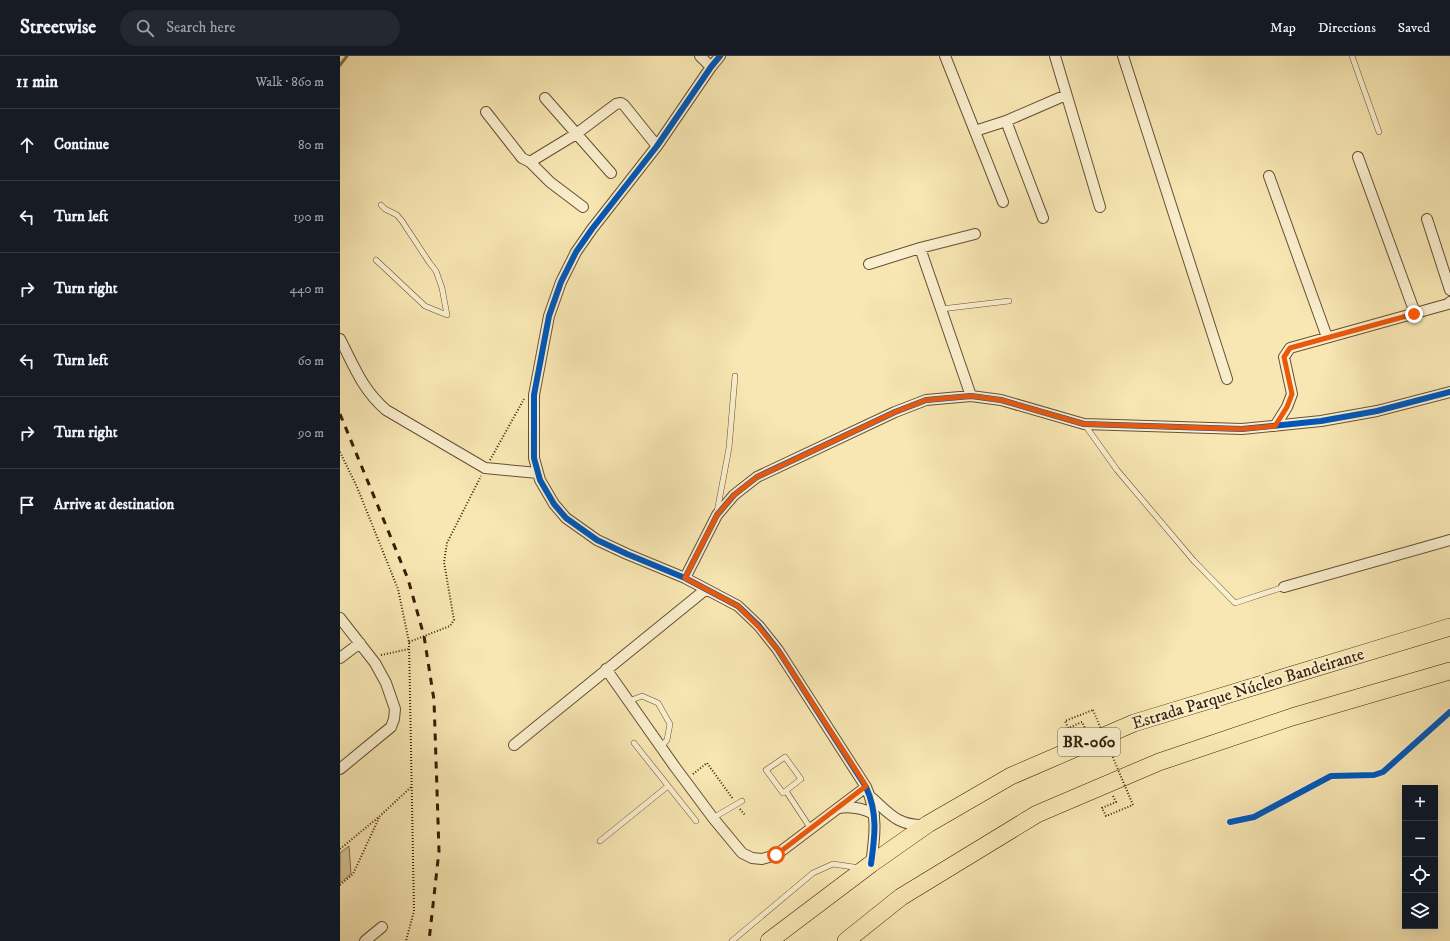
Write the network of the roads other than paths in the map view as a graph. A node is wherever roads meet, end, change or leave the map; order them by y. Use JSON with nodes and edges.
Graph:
{"nodes":[{"id":1,"x":700,"y":56,"type":"edge"},
{"id":2,"x":720,"y":56,"type":"edge"},
{"id":3,"x":945,"y":56,"type":"edge"},
{"id":4,"x":1055,"y":56,"type":"edge"},
{"id":5,"x":1123,"y":56,"type":"edge"},
{"id":6,"x":1352,"y":56,"type":"edge"},
{"id":7,"x":711,"y":67,"type":"junction"},
{"id":8,"x":1066,"y":95,"type":"junction"},
{"id":9,"x":544,"y":98,"type":"dead end"},
{"id":10,"x":486,"y":112,"type":"dead end"},
{"id":11,"x":1006,"y":121,"type":"junction"},
{"id":12,"x":975,"y":131,"type":"junction"},
{"id":13,"x":1379,"y":132,"type":"dead end"},
{"id":14,"x":576,"y":134,"type":"junction"},
{"id":15,"x":657,"y":146,"type":"junction"},
{"id":16,"x":1358,"y":157,"type":"dead end"},
{"id":17,"x":530,"y":162,"type":"junction"},
{"id":18,"x":611,"y":173,"type":"dead end"},
{"id":19,"x":1269,"y":176,"type":"dead end"},
{"id":20,"x":1003,"y":202,"type":"dead end"},
{"id":21,"x":381,"y":205,"type":"dead end"},
{"id":22,"x":583,"y":207,"type":"dead end"},
{"id":23,"x":1100,"y":207,"type":"dead end"},
{"id":24,"x":1043,"y":218,"type":"dead end"},
{"id":25,"x":1427,"y":219,"type":"dead end"},
{"id":26,"x":976,"y":234,"type":"dead end"},
{"id":27,"x":920,"y":248,"type":"junction"},
{"id":28,"x":376,"y":260,"type":"dead end"},
{"id":29,"x":869,"y":264,"type":"dead end"},
{"id":30,"x":1450,"y":290,"type":"edge"},
{"id":31,"x":1009,"y":301,"type":"dead end"},
{"id":32,"x":1450,"y":302,"type":"edge"},
{"id":33,"x":941,"y":309,"type":"junction"},
{"id":34,"x":1414,"y":314,"type":"junction"},
{"id":35,"x":340,"y":338,"type":"edge"},
{"id":36,"x":1327,"y":338,"type":"junction"},
{"id":37,"x":735,"y":376,"type":"dead end"},
{"id":38,"x":1227,"y":379,"type":"dead end"},
{"id":39,"x":1450,"y":392,"type":"edge"},
{"id":40,"x":971,"y":396,"type":"junction"},
{"id":41,"x":1084,"y":424,"type":"junction"},
{"id":42,"x":1275,"y":426,"type":"junction"},
{"id":43,"x":538,"y":473,"type":"junction"},
{"id":44,"x":717,"y":515,"type":"junction"},
{"id":45,"x":1450,"y":540,"type":"edge"},
{"id":46,"x":685,"y":578,"type":"junction"},
{"id":47,"x":1284,"y":587,"type":"joint"},
{"id":48,"x":705,"y":590,"type":"junction"},
{"id":49,"x":340,"y":618,"type":"edge"},
{"id":50,"x":1450,"y":627,"type":"edge"},
{"id":51,"x":360,"y":643,"type":"junction"},
{"id":52,"x":340,"y":658,"type":"edge"},
{"id":53,"x":606,"y":669,"type":"junction"},
{"id":54,"x":1450,"y":671,"type":"edge"},
{"id":55,"x":629,"y":701,"type":"junction"},
{"id":56,"x":634,"y":743,"type":"dead end"},
{"id":57,"x":514,"y":745,"type":"dead end"},
{"id":58,"x":661,"y":748,"type":"junction"},
{"id":59,"x":340,"y":769,"type":"edge"},
{"id":60,"x":668,"y":786,"type":"junction"},
{"id":61,"x":866,"y":786,"type":"junction"},
{"id":62,"x":786,"y":791,"type":"junction"},
{"id":63,"x":872,"y":798,"type":"junction"},
{"id":64,"x":742,"y":801,"type":"dead end"},
{"id":65,"x":839,"y":808,"type":"junction"},
{"id":66,"x":874,"y":814,"type":"junction"},
{"id":67,"x":713,"y":818,"type":"junction"},
{"id":68,"x":696,"y":821,"type":"dead end"},
{"id":69,"x":928,"y":824,"type":"junction"},
{"id":70,"x":811,"y":829,"type":"junction"},
{"id":71,"x":600,"y":841,"type":"dead end"},
{"id":72,"x":868,"y":866,"type":"junction"},
{"id":73,"x":382,"y":927,"type":"dead end"},
{"id":74,"x":365,"y":941,"type":"edge"},
{"id":75,"x":732,"y":941,"type":"edge"},
{"id":76,"x":769,"y":941,"type":"edge"},
{"id":77,"x":846,"y":941,"type":"edge"}],
"edges":[{"from":1,"to":7,"type":"street"},
{"from":2,"to":7,"type":"street"},
{"from":3,"to":12,"type":"street"},
{"from":4,"to":8,"type":"street"},
{"from":5,"to":38,"type":"street"},
{"from":6,"to":13,"type":"lane"},
{"from":7,"to":15,"type":"street"},
{"from":8,"to":11,"type":"street"},
{"from":8,"to":23,"type":"street"},
{"from":9,"to":14,"type":"street"},
{"from":10,"to":17,"type":"street"},
{"from":11,"to":12,"type":"street"},
{"from":11,"to":24,"type":"street"},
{"from":12,"to":20,"type":"street"},
{"from":14,"to":15,"type":"street"},
{"from":14,"to":17,"type":"street"},
{"from":14,"to":18,"type":"street"},
{"from":15,"to":43,"type":"street"},
{"from":16,"to":34,"type":"street"},
{"from":17,"to":22,"type":"street"},
{"from":19,"to":36,"type":"street"},
{"from":21,"to":28,"type":"lane"},
{"from":25,"to":30,"type":"street"},
{"from":26,"to":27,"type":"street"},
{"from":27,"to":29,"type":"street"},
{"from":27,"to":33,"type":"street"},
{"from":31,"to":33,"type":"lane"},
{"from":32,"to":34,"type":"street"},
{"from":33,"to":40,"type":"street"},
{"from":34,"to":36,"type":"street"},
{"from":35,"to":43,"type":"street"},
{"from":36,"to":42,"type":"street"},
{"from":37,"to":44,"type":"lane"},
{"from":39,"to":42,"type":"street"},
{"from":40,"to":41,"type":"street"},
{"from":40,"to":44,"type":"street"},
{"from":41,"to":42,"type":"street"},
{"from":41,"to":47,"type":"lane"},
{"from":43,"to":46,"type":"street"},
{"from":44,"to":46,"type":"street"},
{"from":45,"to":47,"type":"street"},
{"from":46,"to":48,"type":"street"},
{"from":48,"to":53,"type":"street"},
{"from":48,"to":61,"type":"street"},
{"from":49,"to":51,"type":"street"},
{"from":50,"to":69,"type":"highway","name":"Estrada Parque Núcleo Bandeirante","number":"BR-060"},
{"from":51,"to":52,"type":"street"},
{"from":51,"to":59,"type":"street"},
{"from":53,"to":55,"type":"street"},
{"from":53,"to":57,"type":"street"},
{"from":54,"to":77,"type":"highway","number":"BR-060"},
{"from":55,"to":58,"type":"street"},
{"from":55,"to":58,"type":"lane"},
{"from":56,"to":60,"type":"lane"},
{"from":58,"to":67,"type":"street"},
{"from":60,"to":68,"type":"lane"},
{"from":60,"to":71,"type":"lane"},
{"from":61,"to":63,"type":"street"},
{"from":61,"to":65,"type":"street"},
{"from":62,"to":62,"type":"lane"},
{"from":62,"to":70,"type":"lane"},
{"from":63,"to":66,"type":"street"},
{"from":63,"to":69,"type":"street"},
{"from":64,"to":67,"type":"lane"},
{"from":65,"to":66,"type":"street"},
{"from":65,"to":70,"type":"street"},
{"from":66,"to":72,"type":"street"},
{"from":67,"to":70,"type":"street"},
{"from":69,"to":72,"type":"highway","name":"Estrada Parque Núcleo Bandeirante","number":"BR-060"},
{"from":72,"to":75,"type":"lane"},
{"from":72,"to":76,"type":"highway","name":"Estrada Parque Núcleo Bandeirante","number":"BR-060"},
{"from":73,"to":74,"type":"street"}]}
